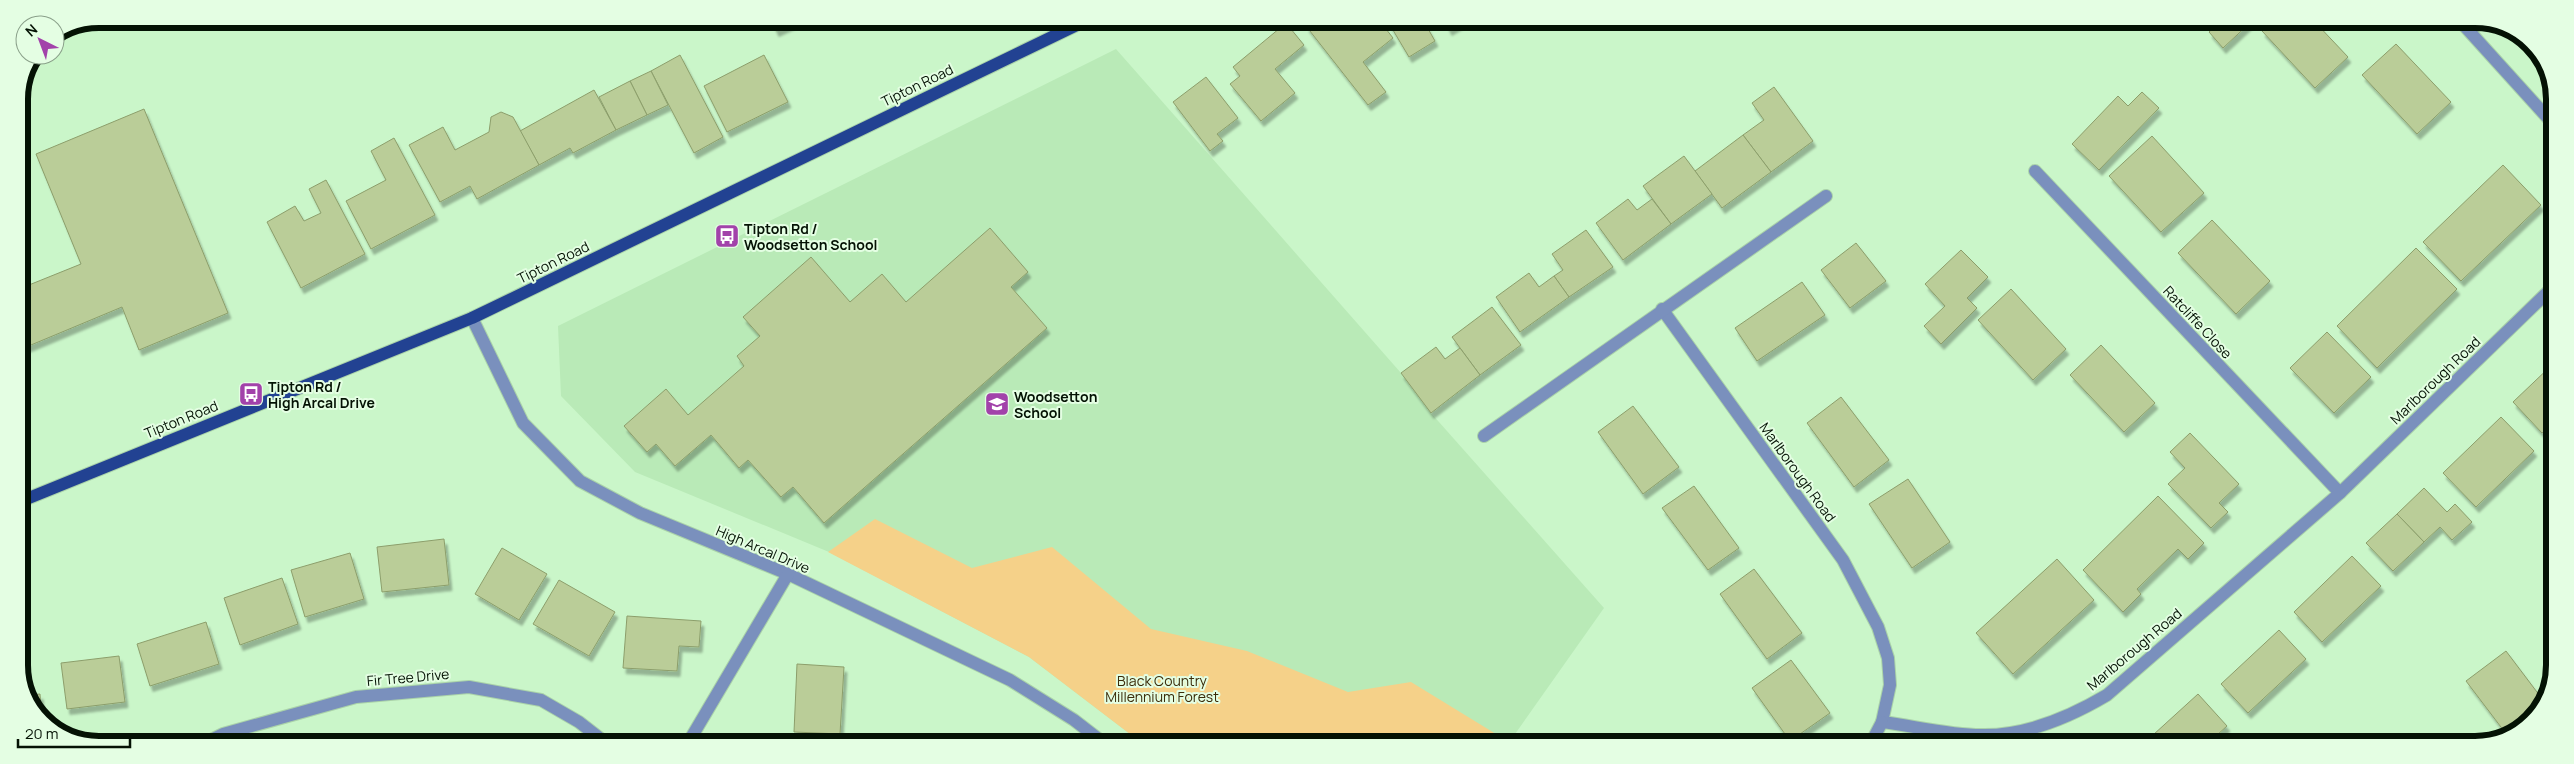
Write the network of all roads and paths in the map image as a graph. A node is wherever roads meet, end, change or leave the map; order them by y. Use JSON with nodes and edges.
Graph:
{"nodes":[{"id":1,"x":1073,"y":27,"type":"edge"},
{"id":2,"x":2465,"y":27,"type":"edge"},
{"id":3,"x":2546,"y":116,"type":"edge"},
{"id":4,"x":2035,"y":171,"type":"dead end"},
{"id":5,"x":1826,"y":196,"type":"dead end"},
{"id":6,"x":2546,"y":294,"type":"edge"},
{"id":7,"x":1662,"y":309,"type":"junction"},
{"id":8,"x":472,"y":318,"type":"junction"},
{"id":9,"x":1484,"y":436,"type":"dead end"},
{"id":10,"x":2340,"y":493,"type":"junction"},
{"id":11,"x":28,"y":498,"type":"edge"},
{"id":12,"x":788,"y":574,"type":"junction"},
{"id":13,"x":1882,"y":722,"type":"junction"},
{"id":14,"x":219,"y":736,"type":"edge"},
{"id":15,"x":597,"y":736,"type":"edge"},
{"id":16,"x":692,"y":736,"type":"edge"},
{"id":17,"x":1095,"y":736,"type":"edge"},
{"id":18,"x":1874,"y":736,"type":"edge"}],
"edges":[{"from":1,"to":8,"type":"main road","name":"Tipton Road"},
{"from":2,"to":3,"type":"street"},
{"from":4,"to":10,"type":"street","name":"Ratcliffe Close"},
{"from":5,"to":7,"type":"street"},
{"from":6,"to":10,"type":"street","name":"Marlborough Road"},
{"from":7,"to":9,"type":"street"},
{"from":7,"to":13,"type":"street","name":"Marlborough Road"},
{"from":8,"to":11,"type":"main road","name":"Tipton Road"},
{"from":8,"to":12,"type":"street","name":"High Arcal Drive"},
{"from":10,"to":13,"type":"street","name":"Marlborough Road"},
{"from":12,"to":16,"type":"street"},
{"from":12,"to":17,"type":"street","name":"High Arcal Drive"},
{"from":13,"to":18,"type":"street"},
{"from":14,"to":15,"type":"street","name":"Fir Tree Drive"}]}
